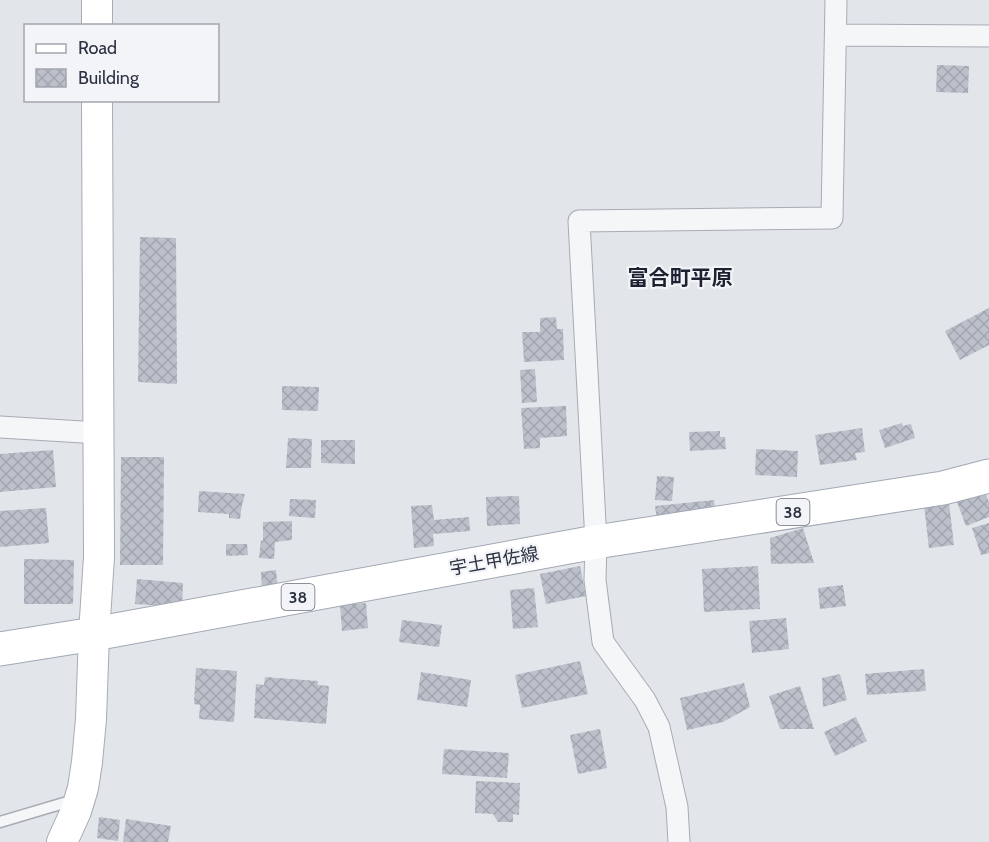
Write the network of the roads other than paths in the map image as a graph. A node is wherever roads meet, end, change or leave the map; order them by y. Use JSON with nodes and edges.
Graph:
{"nodes":[{"id":1,"x":97,"y":0,"type":"edge"},
{"id":2,"x":836,"y":0,"type":"edge"},
{"id":3,"x":97,"y":24,"type":"edge"},
{"id":4,"x":837,"y":35,"type":"junction"},
{"id":5,"x":989,"y":36,"type":"edge"},
{"id":6,"x":97,"y":102,"type":"edge"},
{"id":7,"x":0,"y":426,"type":"edge"},
{"id":8,"x":99,"y":433,"type":"junction"},
{"id":9,"x":989,"y":476,"type":"edge"},
{"id":10,"x":596,"y":542,"type":"junction"},
{"id":11,"x":94,"y":634,"type":"junction"},
{"id":12,"x":0,"y":649,"type":"edge"},
{"id":13,"x":0,"y":822,"type":"edge"},
{"id":14,"x":74,"y":825,"type":"edge"},
{"id":15,"x":679,"y":842,"type":"edge"}],
"edges":[{"from":1,"to":3,"type":"street"},
{"from":2,"to":4,"type":"street"},
{"from":4,"to":5,"type":"street"},
{"from":4,"to":10,"type":"street"},
{"from":6,"to":8,"type":"street"},
{"from":7,"to":8,"type":"street"},
{"from":8,"to":11,"type":"street"},
{"from":9,"to":10,"type":"main road","name":"宇土甲佐線","number":"38"},
{"from":10,"to":11,"type":"main road","name":"宇土甲佐線","number":"38"},
{"from":10,"to":15,"type":"street"},
{"from":11,"to":12,"type":"main road","name":"宇土甲佐線","number":"38"},
{"from":11,"to":14,"type":"street"},
{"from":13,"to":14,"type":"lane"}]}
